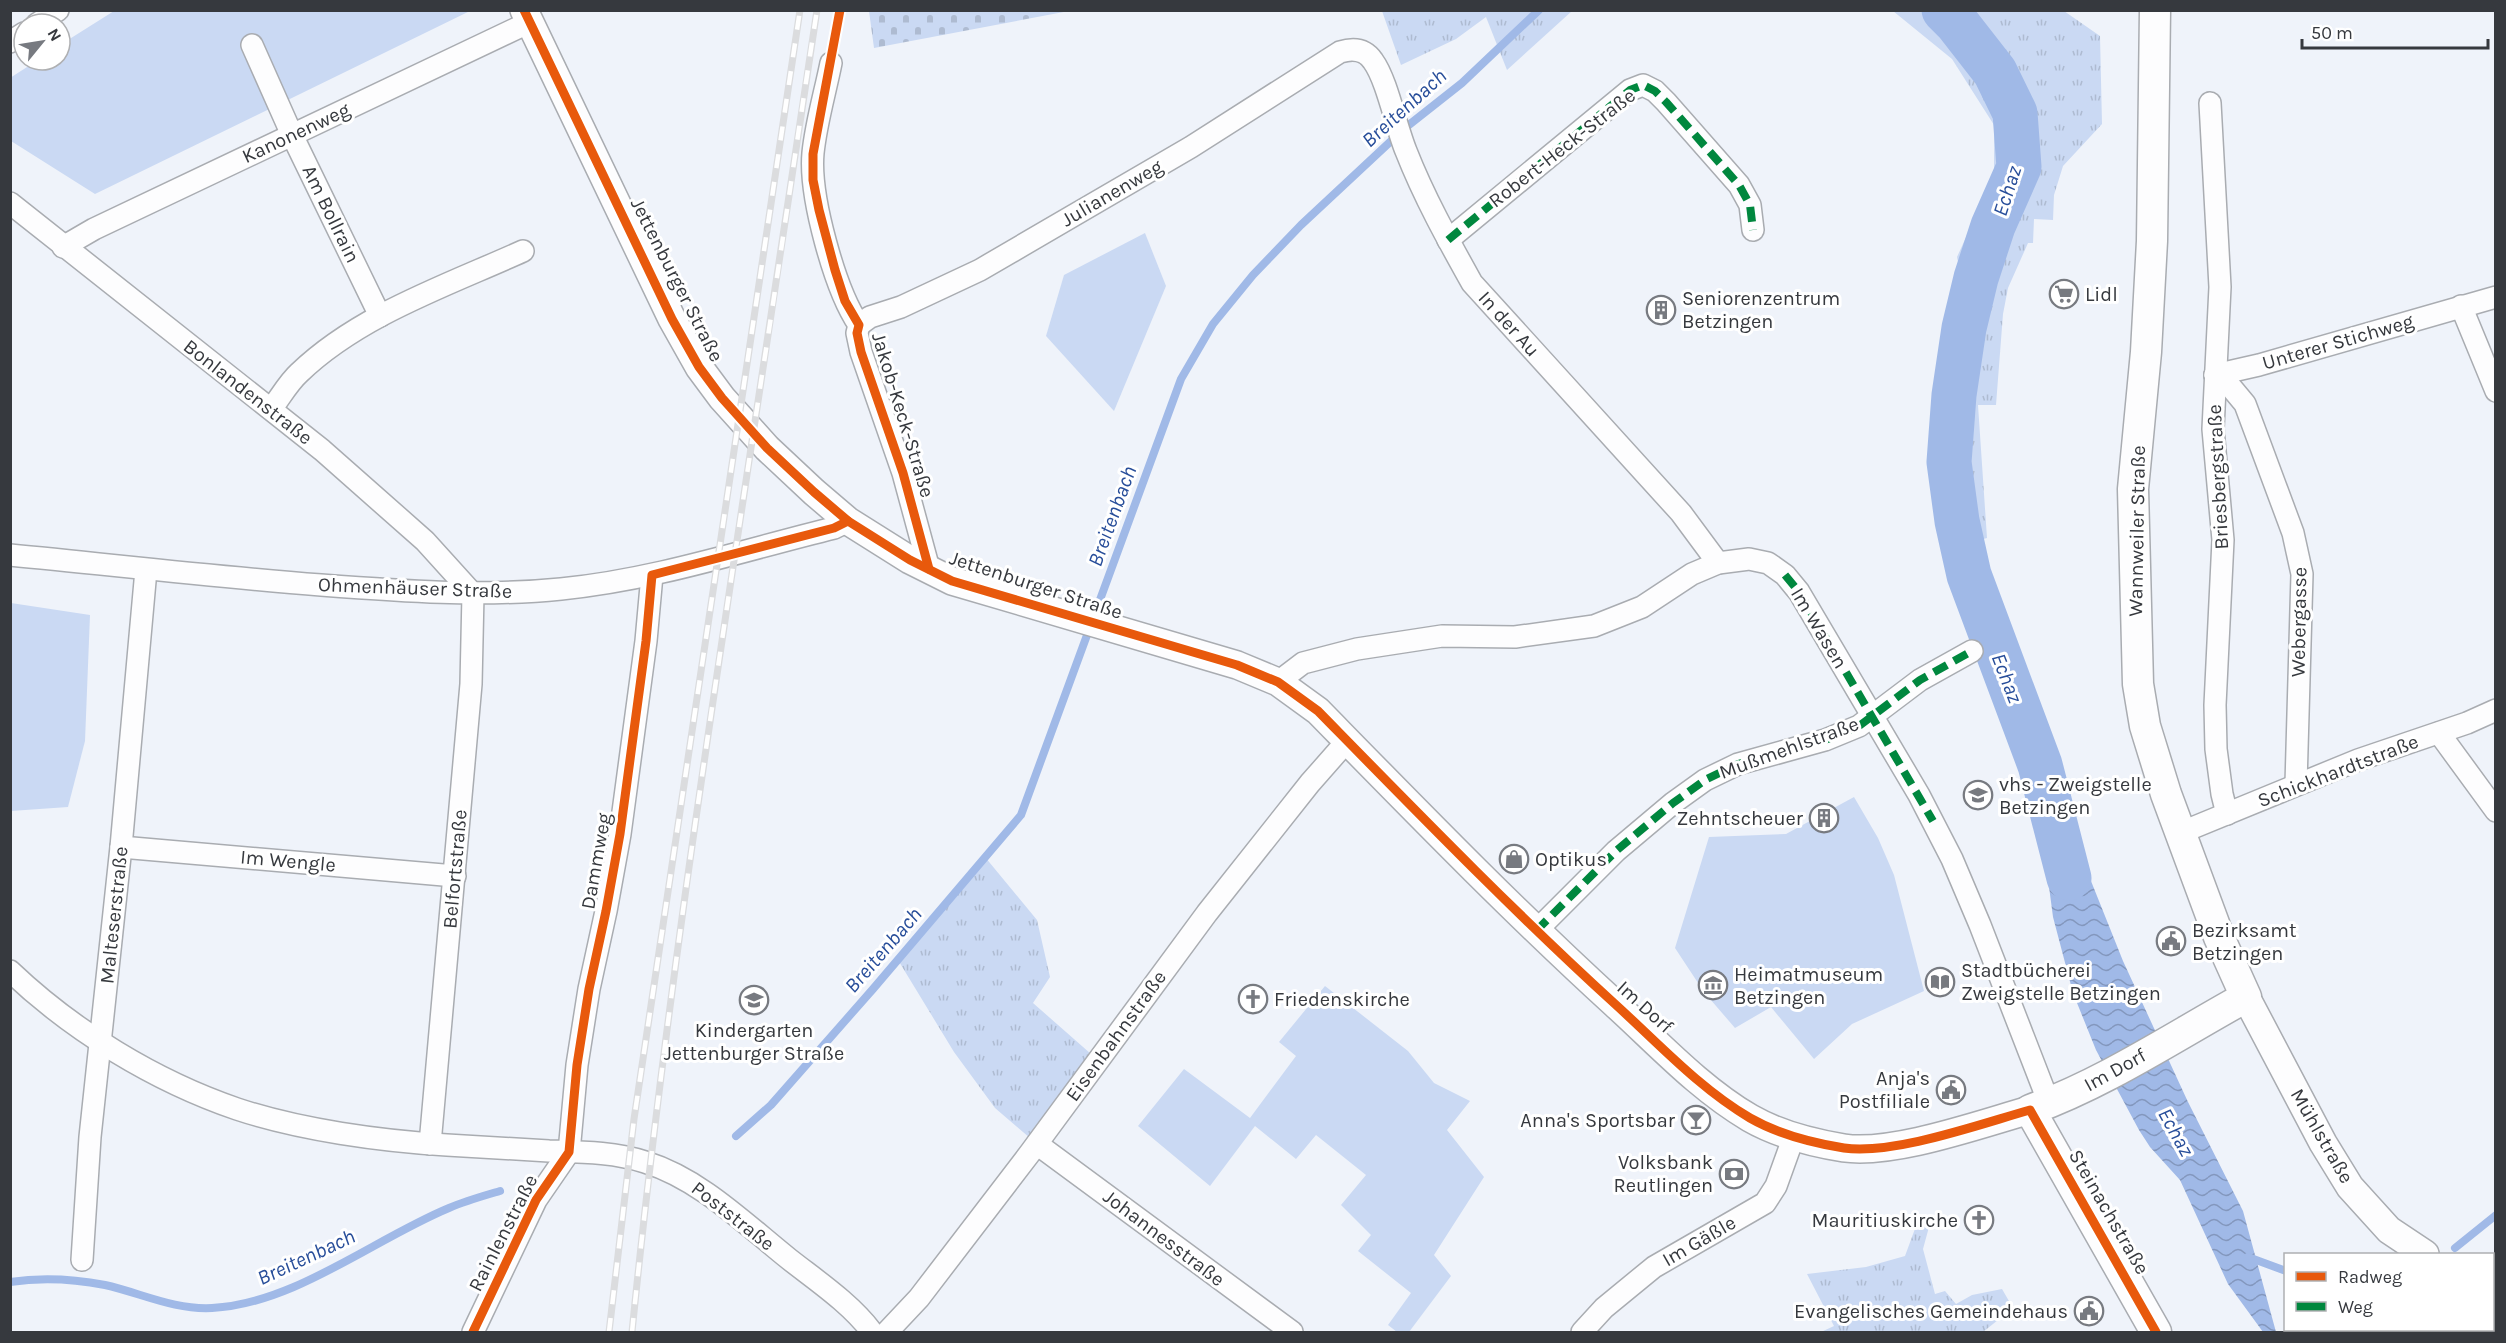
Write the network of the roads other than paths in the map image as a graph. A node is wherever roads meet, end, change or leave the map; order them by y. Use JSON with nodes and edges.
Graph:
{"nodes":[{"id":1,"x":2156,"y":10,"type":"edge"},
{"id":2,"x":527,"y":16,"type":"edge"},
{"id":3,"x":252,"y":45,"type":"dead end"},
{"id":4,"x":1358,"y":50,"type":"joint"},
{"id":5,"x":831,"y":63,"type":"dead end"},
{"id":6,"x":2210,"y":102,"type":"dead end"},
{"id":7,"x":292,"y":135,"type":"junction"},
{"id":8,"x":14,"y":214,"type":"edge"},
{"id":9,"x":1754,"y":230,"type":"dead end"},
{"id":10,"x":1448,"y":240,"type":"junction"},
{"id":11,"x":63,"y":247,"type":"junction"},
{"id":12,"x":523,"y":251,"type":"dead end"},
{"id":13,"x":2496,"y":297,"type":"edge"},
{"id":14,"x":2461,"y":306,"type":"junction"},
{"id":15,"x":381,"y":316,"type":"junction"},
{"id":16,"x":859,"y":326,"type":"junction"},
{"id":17,"x":2215,"y":375,"type":"junction"},
{"id":18,"x":2496,"y":392,"type":"edge"},
{"id":19,"x":271,"y":409,"type":"junction"},
{"id":20,"x":848,"y":521,"type":"junction"},
{"id":21,"x":10,"y":555,"type":"edge"},
{"id":22,"x":1718,"y":562,"type":"junction"},
{"id":23,"x":929,"y":569,"type":"junction"},
{"id":24,"x":146,"y":570,"type":"junction"},
{"id":25,"x":652,"y":575,"type":"junction"},
{"id":26,"x":473,"y":594,"type":"junction"},
{"id":27,"x":1972,"y":651,"type":"dead end"},
{"id":28,"x":1278,"y":682,"type":"junction"},
{"id":29,"x":1318,"y":711,"type":"joint"},
{"id":30,"x":2496,"y":711,"type":"edge"},
{"id":31,"x":1872,"y":717,"type":"junction"},
{"id":32,"x":2439,"y":733,"type":"junction"},
{"id":33,"x":1347,"y":741,"type":"junction"},
{"id":34,"x":2296,"y":784,"type":"junction"},
{"id":35,"x":2496,"y":811,"type":"edge"},
{"id":36,"x":2227,"y":814,"type":"junction"},
{"id":37,"x":2180,"y":833,"type":"junction"},
{"id":38,"x":121,"y":847,"type":"junction"},
{"id":39,"x":455,"y":876,"type":"junction"},
{"id":40,"x":1536,"y":931,"type":"junction"},
{"id":41,"x":10,"y":971,"type":"edge"},
{"id":42,"x":2246,"y":997,"type":"junction"},
{"id":43,"x":102,"y":1041,"type":"junction"},
{"id":44,"x":2040,"y":1106,"type":"junction"},
{"id":45,"x":1794,"y":1136,"type":"junction"},
{"id":46,"x":430,"y":1144,"type":"junction"},
{"id":47,"x":1037,"y":1144,"type":"junction"},
{"id":48,"x":569,"y":1152,"type":"junction"},
{"id":49,"x":2423,"y":1253,"type":"edge"},
{"id":50,"x":82,"y":1260,"type":"dead end"},
{"id":51,"x":473,"y":1332,"type":"edge"},
{"id":52,"x":872,"y":1332,"type":"edge"},
{"id":53,"x":887,"y":1332,"type":"edge"},
{"id":54,"x":1292,"y":1332,"type":"edge"},
{"id":55,"x":1582,"y":1332,"type":"edge"},
{"id":56,"x":2156,"y":1332,"type":"edge"}],
"edges":[{"from":1,"to":37,"type":"main road","name":"Wannweiler Straße"},
{"from":2,"to":7,"type":"street","name":"Kanonenweg"},
{"from":2,"to":20,"type":"street","name":"Jettenburger Straße"},
{"from":3,"to":7,"type":"street","name":"Am Bollrain"},
{"from":4,"to":10,"type":"street","name":"In der Au"},
{"from":4,"to":16,"type":"street","name":"Julianenweg"},
{"from":5,"to":16,"type":"street","name":"Jakob-Keck-Straße"},
{"from":6,"to":17,"type":"street","name":"Briesbergstraße"},
{"from":7,"to":11,"type":"street","name":"Kanonenweg"},
{"from":7,"to":15,"type":"street","name":"Am Bollrain"},
{"from":8,"to":11,"type":"street","name":"Bonlandenstraße"},
{"from":9,"to":10,"type":"street","name":"Robert-Heck-Straße"},
{"from":10,"to":22,"type":"street","name":"In der Au"},
{"from":11,"to":19,"type":"street","name":"Bonlandenstraße"},
{"from":12,"to":15,"type":"street"},
{"from":13,"to":14,"type":"street","name":"Unterer Stichweg"},
{"from":14,"to":17,"type":"street","name":"Unterer Stichweg"},
{"from":14,"to":18,"type":"street"},
{"from":15,"to":19,"type":"street"},
{"from":16,"to":23,"type":"street","name":"Jakob-Keck-Straße"},
{"from":17,"to":34,"type":"street","name":"Webergasse"},
{"from":17,"to":36,"type":"street","name":"Briesbergstraße"},
{"from":19,"to":26,"type":"street","name":"Bonlandenstraße"},
{"from":20,"to":23,"type":"street","name":"Jettenburger Straße"},
{"from":20,"to":25,"type":"street","name":"Ohmenhäuser Straße"},
{"from":21,"to":24,"type":"street","name":"Ohmenhäuser Straße"},
{"from":22,"to":28,"type":"street","name":"Im Wasen"},
{"from":22,"to":31,"type":"street","name":"Im Wasen"},
{"from":23,"to":28,"type":"street","name":"Jettenburger Straße"},
{"from":24,"to":26,"type":"street","name":"Ohmenhäuser Straße"},
{"from":24,"to":38,"type":"street","name":"Malteserstraße"},
{"from":25,"to":26,"type":"street","name":"Ohmenhäuser Straße"},
{"from":25,"to":48,"type":"street","name":"Dammweg"},
{"from":26,"to":39,"type":"street","name":"Belfortstraße"},
{"from":27,"to":31,"type":"street","name":"Mußmehlstraße"},
{"from":28,"to":29,"type":"street","name":"Jettenburger Straße"},
{"from":29,"to":33,"type":"street","name":"Im Dorf"},
{"from":30,"to":32,"type":"street","name":"Schickhardtstraße"},
{"from":31,"to":40,"type":"street","name":"Mußmehlstraße"},
{"from":31,"to":44,"type":"street","name":"Im Wasen"},
{"from":32,"to":34,"type":"street","name":"Schickhardtstraße"},
{"from":32,"to":35,"type":"street"},
{"from":33,"to":40,"type":"street","name":"Im Dorf"},
{"from":33,"to":47,"type":"street","name":"Eisenbahnstraße"},
{"from":34,"to":36,"type":"street","name":"Schickhardtstraße"},
{"from":36,"to":37,"type":"street","name":"Schickhardtstraße"},
{"from":37,"to":42,"type":"main road","name":"Wannweiler Straße"},
{"from":38,"to":39,"type":"street","name":"Im Wengle"},
{"from":38,"to":43,"type":"street","name":"Malteserstraße"},
{"from":39,"to":46,"type":"street","name":"Belfortstraße"},
{"from":40,"to":45,"type":"street","name":"Im Dorf"},
{"from":41,"to":43,"type":"street","name":"Poststraße"},
{"from":42,"to":44,"type":"main road","name":"Im Dorf"},
{"from":42,"to":49,"type":"street","name":"Mühlstraße"},
{"from":43,"to":46,"type":"street","name":"Poststraße"},
{"from":43,"to":50,"type":"street","name":"Malteserstraße"},
{"from":44,"to":45,"type":"street","name":"Im Dorf"},
{"from":44,"to":56,"type":"main road","name":"Steinachstraße"},
{"from":45,"to":55,"type":"street","name":"Im Gäßle"},
{"from":46,"to":48,"type":"street","name":"Poststraße"},
{"from":47,"to":53,"type":"street","name":"Eisenbahnstraße"},
{"from":47,"to":54,"type":"street","name":"Johannesstraße"},
{"from":48,"to":51,"type":"street","name":"Rainlenstraße"},
{"from":48,"to":52,"type":"street","name":"Poststraße"}]}
